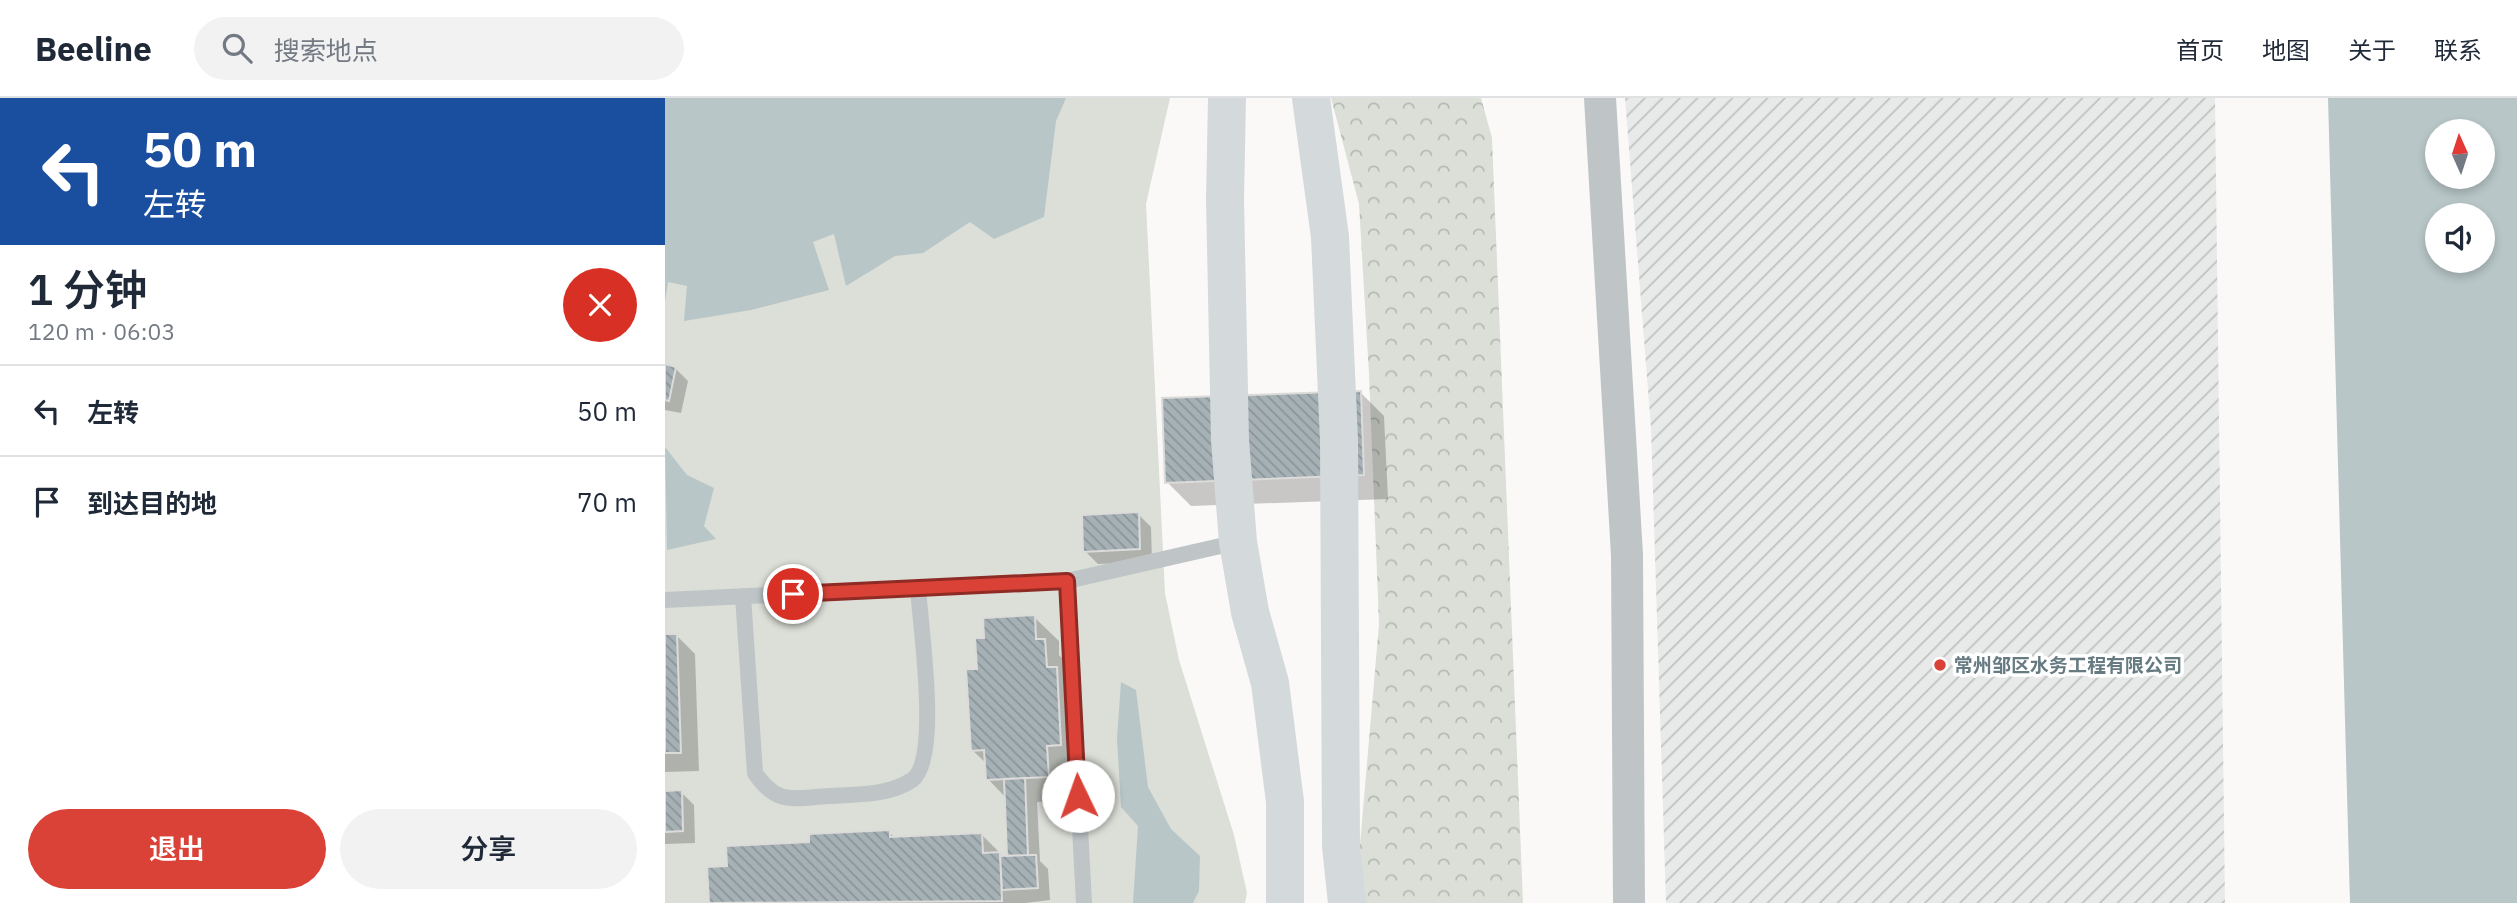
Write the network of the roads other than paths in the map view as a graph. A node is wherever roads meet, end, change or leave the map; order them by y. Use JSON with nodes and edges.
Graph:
{"nodes":[{"id":1,"x":1227,"y":98,"type":"edge"},
{"id":2,"x":1311,"y":98,"type":"edge"},
{"id":3,"x":1599,"y":98,"type":"edge"},
{"id":4,"x":1238,"y":542,"type":"junction"},
{"id":5,"x":1067,"y":581,"type":"junction"},
{"id":6,"x":918,"y":588,"type":"junction"},
{"id":7,"x":743,"y":596,"type":"junction"},
{"id":8,"x":665,"y":600,"type":"edge"},
{"id":9,"x":1339,"y":676,"type":"junction"},
{"id":10,"x":1285,"y":802,"type":"junction"},
{"id":11,"x":1084,"y":903,"type":"edge"},
{"id":12,"x":1261,"y":903,"type":"edge"},
{"id":13,"x":1285,"y":903,"type":"edge"},
{"id":14,"x":1319,"y":903,"type":"edge"},
{"id":15,"x":1347,"y":903,"type":"edge"},
{"id":16,"x":1629,"y":903,"type":"edge"}],
"edges":[{"from":1,"to":4,"type":"highway"},
{"from":2,"to":9,"type":"highway"},
{"from":3,"to":16,"type":"street"},
{"from":4,"to":5,"type":"lane"},
{"from":4,"to":10,"type":"highway"},
{"from":5,"to":6,"type":"lane"},
{"from":5,"to":11,"type":"lane"},
{"from":6,"to":7,"type":"lane"},
{"from":6,"to":7,"type":"lane"},
{"from":7,"to":8,"type":"lane"},
{"from":9,"to":14,"type":"highway"},
{"from":9,"to":15,"type":"highway"},
{"from":10,"to":12,"type":"highway"},
{"from":10,"to":13,"type":"highway"}]}
